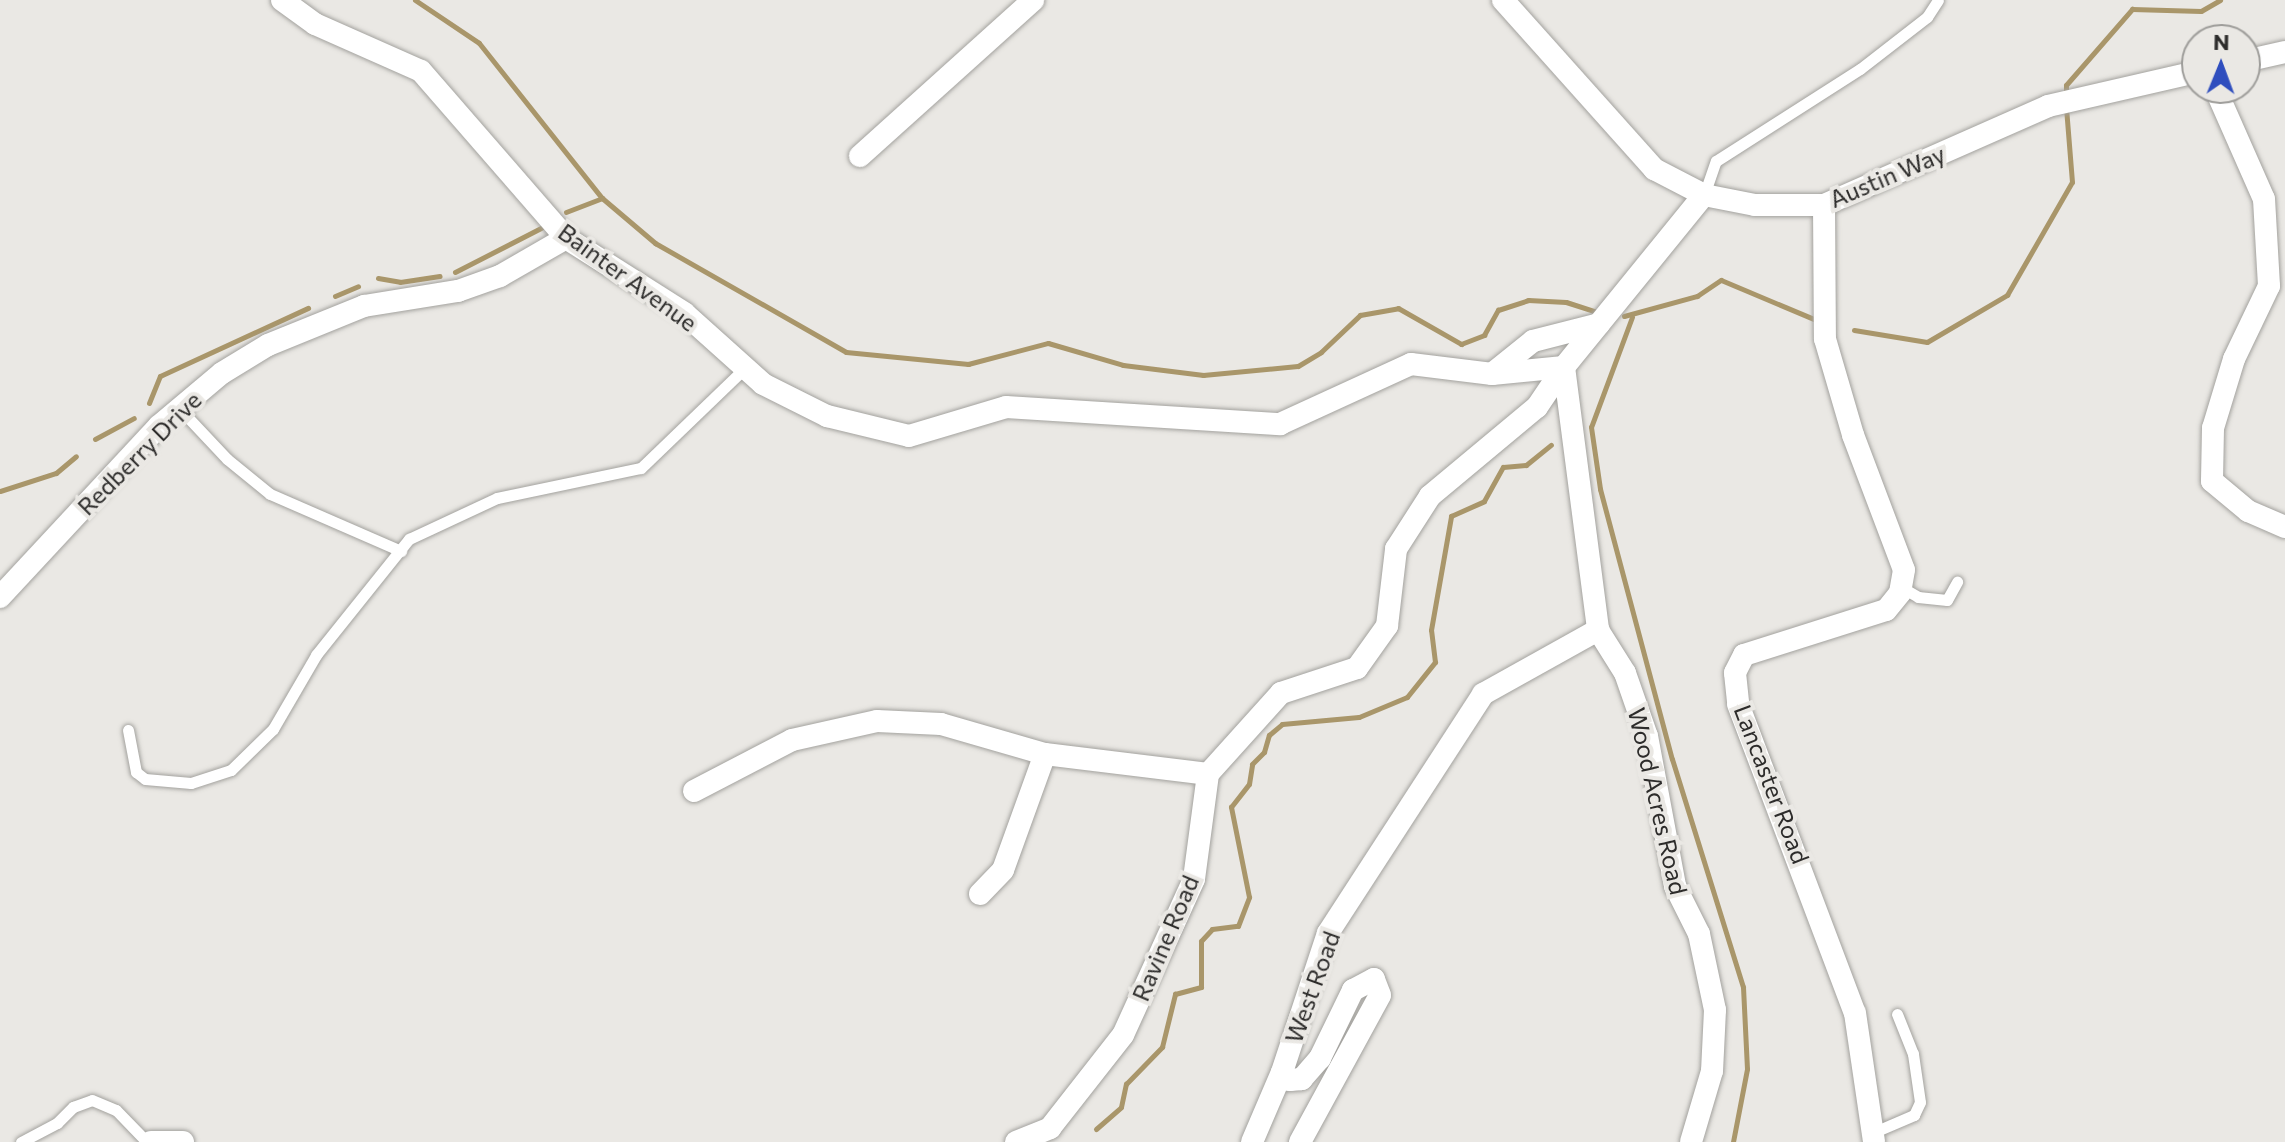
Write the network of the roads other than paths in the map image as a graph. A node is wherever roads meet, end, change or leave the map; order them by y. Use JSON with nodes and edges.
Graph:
{"nodes":[{"id":1,"x":282,"y":0,"type":"edge"},
{"id":2,"x":1033,"y":0,"type":"edge"},
{"id":3,"x":1503,"y":0,"type":"edge"},
{"id":4,"x":1938,"y":0,"type":"edge"},
{"id":5,"x":2285,"y":52,"type":"edge"},
{"id":6,"x":2261,"y":57,"type":"edge"},
{"id":7,"x":2181,"y":76,"type":"edge"},
{"id":8,"x":2222,"y":104,"type":"edge"},
{"id":9,"x":860,"y":156,"type":"dead end"},
{"id":10,"x":1704,"y":195,"type":"junction"},
{"id":11,"x":1824,"y":205,"type":"junction"},
{"id":12,"x":566,"y":238,"type":"junction"},
{"id":13,"x":1599,"y":324,"type":"junction"},
{"id":14,"x":1564,"y":367,"type":"junction"},
{"id":15,"x":745,"y":368,"type":"junction"},
{"id":16,"x":1492,"y":374,"type":"junction"},
{"id":17,"x":179,"y":408,"type":"junction"},
{"id":18,"x":2285,"y":527,"type":"edge"},
{"id":19,"x":401,"y":551,"type":"junction"},
{"id":20,"x":1957,"y":582,"type":"dead end"},
{"id":21,"x":1901,"y":587,"type":"junction"},
{"id":22,"x":0,"y":597,"type":"edge"},
{"id":23,"x":1598,"y":630,"type":"junction"},
{"id":24,"x":128,"y":730,"type":"dead end"},
{"id":25,"x":1045,"y":754,"type":"junction"},
{"id":26,"x":1208,"y":774,"type":"junction"},
{"id":27,"x":703,"y":787,"type":"dead end"},
{"id":28,"x":980,"y":894,"type":"dead end"},
{"id":29,"x":1897,"y":1014,"type":"dead end"},
{"id":30,"x":1282,"y":1072,"type":"junction"},
{"id":31,"x":1048,"y":1135,"type":"edge"},
{"id":32,"x":1873,"y":1137,"type":"edge"},
{"id":33,"x":21,"y":1142,"type":"edge"},
{"id":34,"x":149,"y":1142,"type":"edge"},
{"id":35,"x":183,"y":1142,"type":"edge"},
{"id":36,"x":1016,"y":1142,"type":"edge"},
{"id":37,"x":1252,"y":1142,"type":"edge"},
{"id":38,"x":1300,"y":1142,"type":"edge"},
{"id":39,"x":1691,"y":1142,"type":"edge"}],
"edges":[{"from":1,"to":12,"type":"street","name":"Bainter Avenue"},
{"from":2,"to":9,"type":"street"},
{"from":3,"to":10,"type":"street","name":"Austin Way"},
{"from":4,"to":10,"type":"lane"},
{"from":5,"to":6,"type":"street"},
{"from":7,"to":11,"type":"street","name":"Austin Way"},
{"from":8,"to":18,"type":"street"},
{"from":10,"to":11,"type":"street","name":"Austin Way"},
{"from":10,"to":13,"type":"street"},
{"from":11,"to":21,"type":"street"},
{"from":12,"to":15,"type":"street","name":"Bainter Avenue"},
{"from":12,"to":17,"type":"street","name":"Redberry Drive"},
{"from":13,"to":14,"type":"street"},
{"from":13,"to":16,"type":"street"},
{"from":14,"to":16,"type":"street","name":"Bainter Avenue"},
{"from":14,"to":23,"type":"street","name":"Wood Acres Road"},
{"from":14,"to":26,"type":"street"},
{"from":15,"to":16,"type":"street","name":"Bainter Avenue"},
{"from":15,"to":19,"type":"lane"},
{"from":17,"to":19,"type":"lane"},
{"from":17,"to":22,"type":"street","name":"Redberry Drive"},
{"from":19,"to":24,"type":"lane"},
{"from":20,"to":21,"type":"lane"},
{"from":21,"to":32,"type":"street","name":"Lancaster Road"},
{"from":23,"to":30,"type":"street","name":"West Road"},
{"from":23,"to":39,"type":"street","name":"Wood Acres Road"},
{"from":25,"to":26,"type":"street"},
{"from":25,"to":27,"type":"street"},
{"from":25,"to":28,"type":"street"},
{"from":26,"to":31,"type":"street","name":"Ravine Road"},
{"from":29,"to":32,"type":"lane"},
{"from":30,"to":37,"type":"street"},
{"from":30,"to":38,"type":"street","name":"West Road"},
{"from":31,"to":36,"type":"street","name":"Ravine Road"},
{"from":33,"to":34,"type":"lane"},
{"from":34,"to":35,"type":"street"}]}
